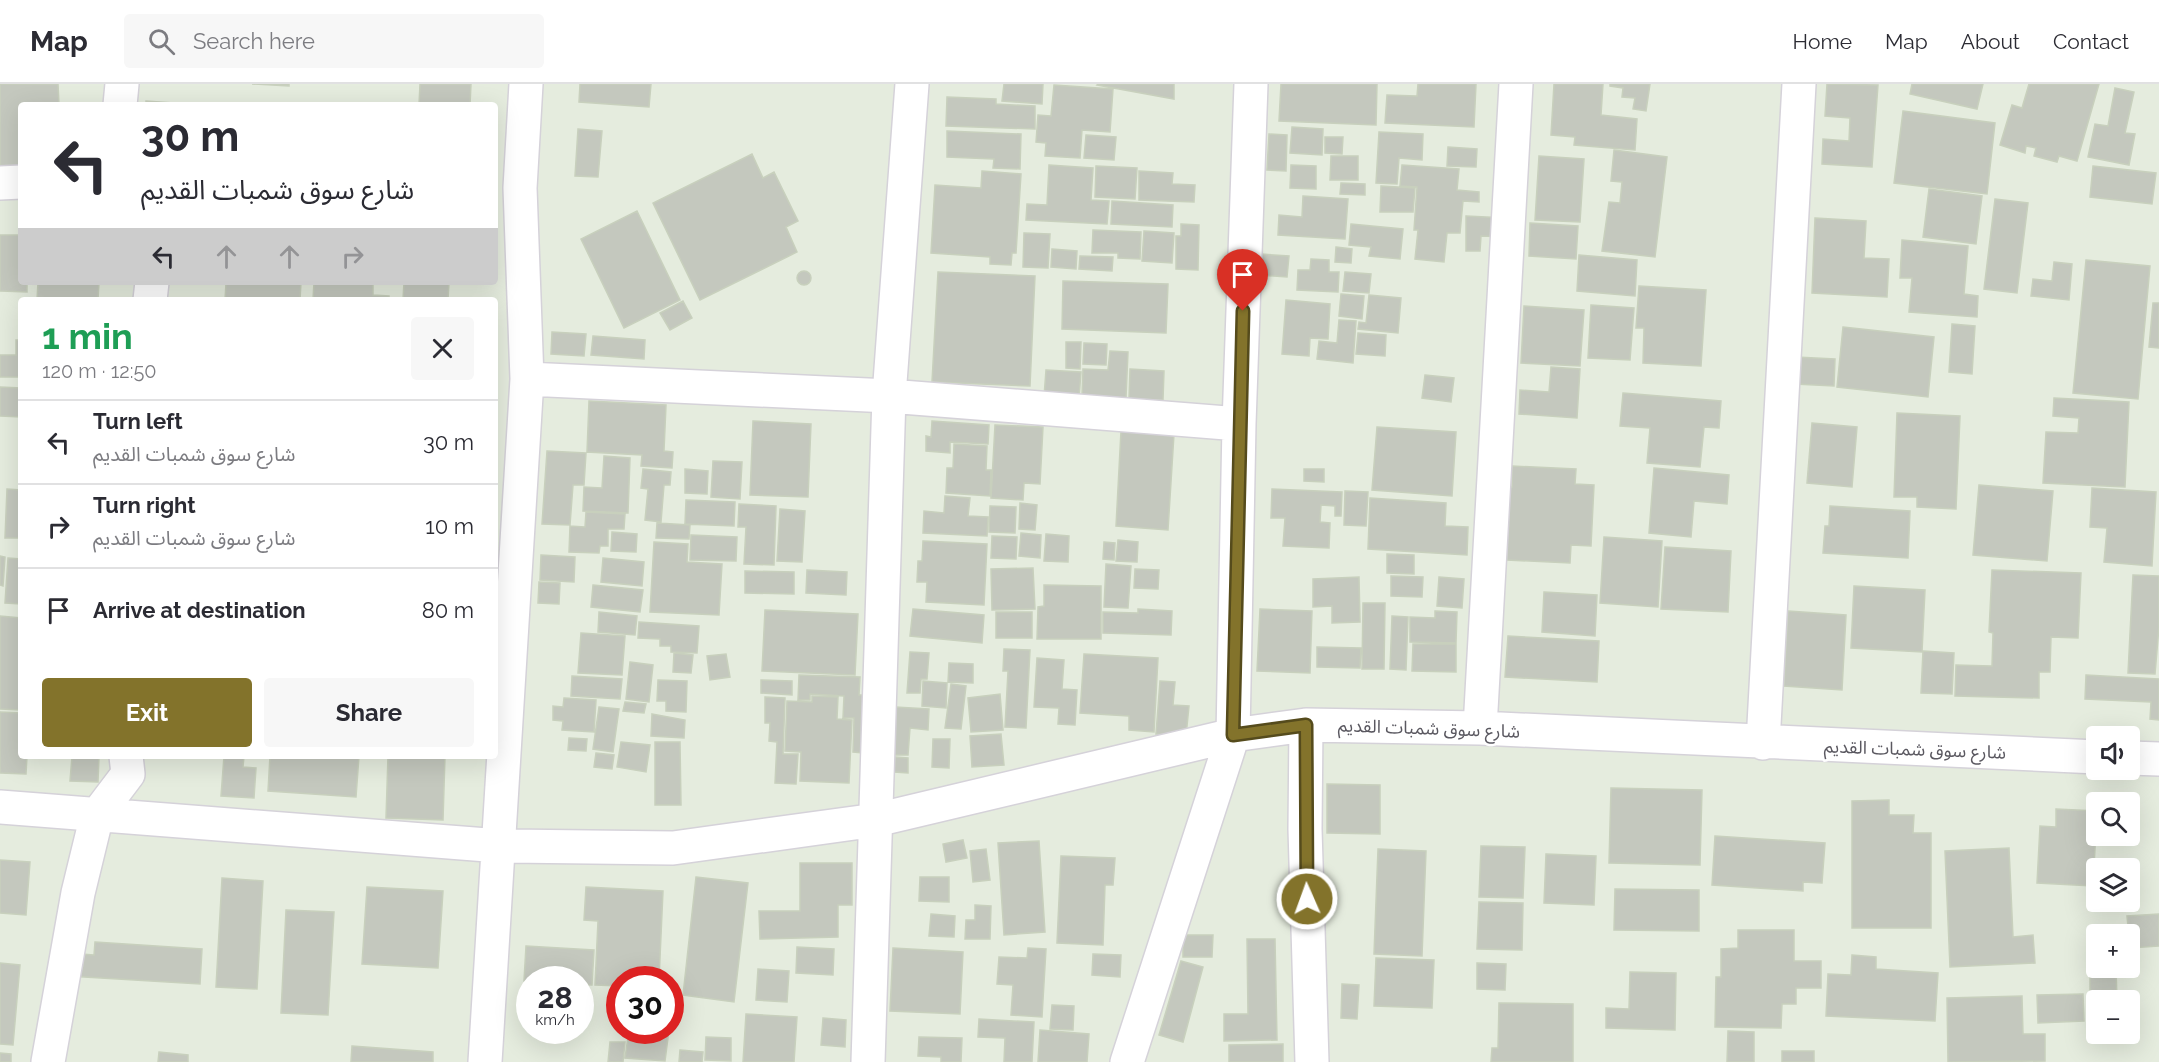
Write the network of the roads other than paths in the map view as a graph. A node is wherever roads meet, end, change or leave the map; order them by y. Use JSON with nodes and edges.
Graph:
{"nodes":[{"id":1,"x":122,"y":84,"type":"edge"},
{"id":2,"x":526,"y":84,"type":"edge"},
{"id":3,"x":912,"y":84,"type":"edge"},
{"id":4,"x":1251,"y":84,"type":"edge"},
{"id":5,"x":1516,"y":84,"type":"edge"},
{"id":6,"x":1799,"y":84,"type":"edge"},
{"id":7,"x":120,"y":102,"type":"edge"},
{"id":8,"x":18,"y":182,"type":"edge"},
{"id":9,"x":0,"y":183,"type":"edge"},
{"id":10,"x":508,"y":188,"type":"edge"},
{"id":11,"x":527,"y":379,"type":"junction"},
{"id":12,"x":889,"y":396,"type":"junction"},
{"id":13,"x":1239,"y":424,"type":"junction"},
{"id":14,"x":1306,"y":725,"type":"junction"},
{"id":15,"x":1480,"y":728,"type":"junction"},
{"id":16,"x":1233,"y":735,"type":"junction"},
{"id":17,"x":1762,"y":743,"type":"junction"},
{"id":18,"x":2086,"y":757,"type":"edge"},
{"id":19,"x":2140,"y":758,"type":"edge"},
{"id":20,"x":126,"y":759,"type":"edge"},
{"id":21,"x":2159,"y":759,"type":"edge"},
{"id":22,"x":0,"y":807,"type":"edge"},
{"id":23,"x":97,"y":815,"type":"junction"},
{"id":24,"x":876,"y":820,"type":"junction"},
{"id":25,"x":500,"y":846,"type":"junction"},
{"id":26,"x":48,"y":1062,"type":"edge"},
{"id":27,"x":485,"y":1062,"type":"edge"},
{"id":28,"x":868,"y":1062,"type":"edge"},
{"id":29,"x":1127,"y":1062,"type":"edge"},
{"id":30,"x":1312,"y":1062,"type":"edge"}],
"edges":[{"from":1,"to":7,"type":"street"},
{"from":2,"to":10,"type":"street"},
{"from":3,"to":12,"type":"street"},
{"from":4,"to":13,"type":"street"},
{"from":5,"to":15,"type":"street"},
{"from":6,"to":17,"type":"street"},
{"from":8,"to":9,"type":"street"},
{"from":10,"to":11,"type":"street"},
{"from":11,"to":12,"type":"street"},
{"from":11,"to":25,"type":"street"},
{"from":12,"to":13,"type":"street"},
{"from":12,"to":24,"type":"street"},
{"from":13,"to":16,"type":"street"},
{"from":14,"to":15,"type":"street","name":"شارع سوق شمبات القديم"},
{"from":14,"to":16,"type":"street","name":"شارع سوق شمبات القديم"},
{"from":14,"to":30,"type":"street"},
{"from":15,"to":17,"type":"street","name":"شارع سوق شمبات القديم"},
{"from":16,"to":24,"type":"street","name":"شارع سوق شمبات القديم"},
{"from":16,"to":29,"type":"street"},
{"from":17,"to":18,"type":"street","name":"شارع سوق شمبات القديم"},
{"from":19,"to":21,"type":"street"},
{"from":20,"to":23,"type":"street"},
{"from":22,"to":23,"type":"street","name":"شارع سوق شمبات القديم"},
{"from":23,"to":25,"type":"street","name":"شارع سوق شمبات القديم"},
{"from":23,"to":26,"type":"street"},
{"from":24,"to":25,"type":"street","name":"شارع سوق شمبات القديم"},
{"from":24,"to":28,"type":"street"},
{"from":25,"to":27,"type":"street"}]}
